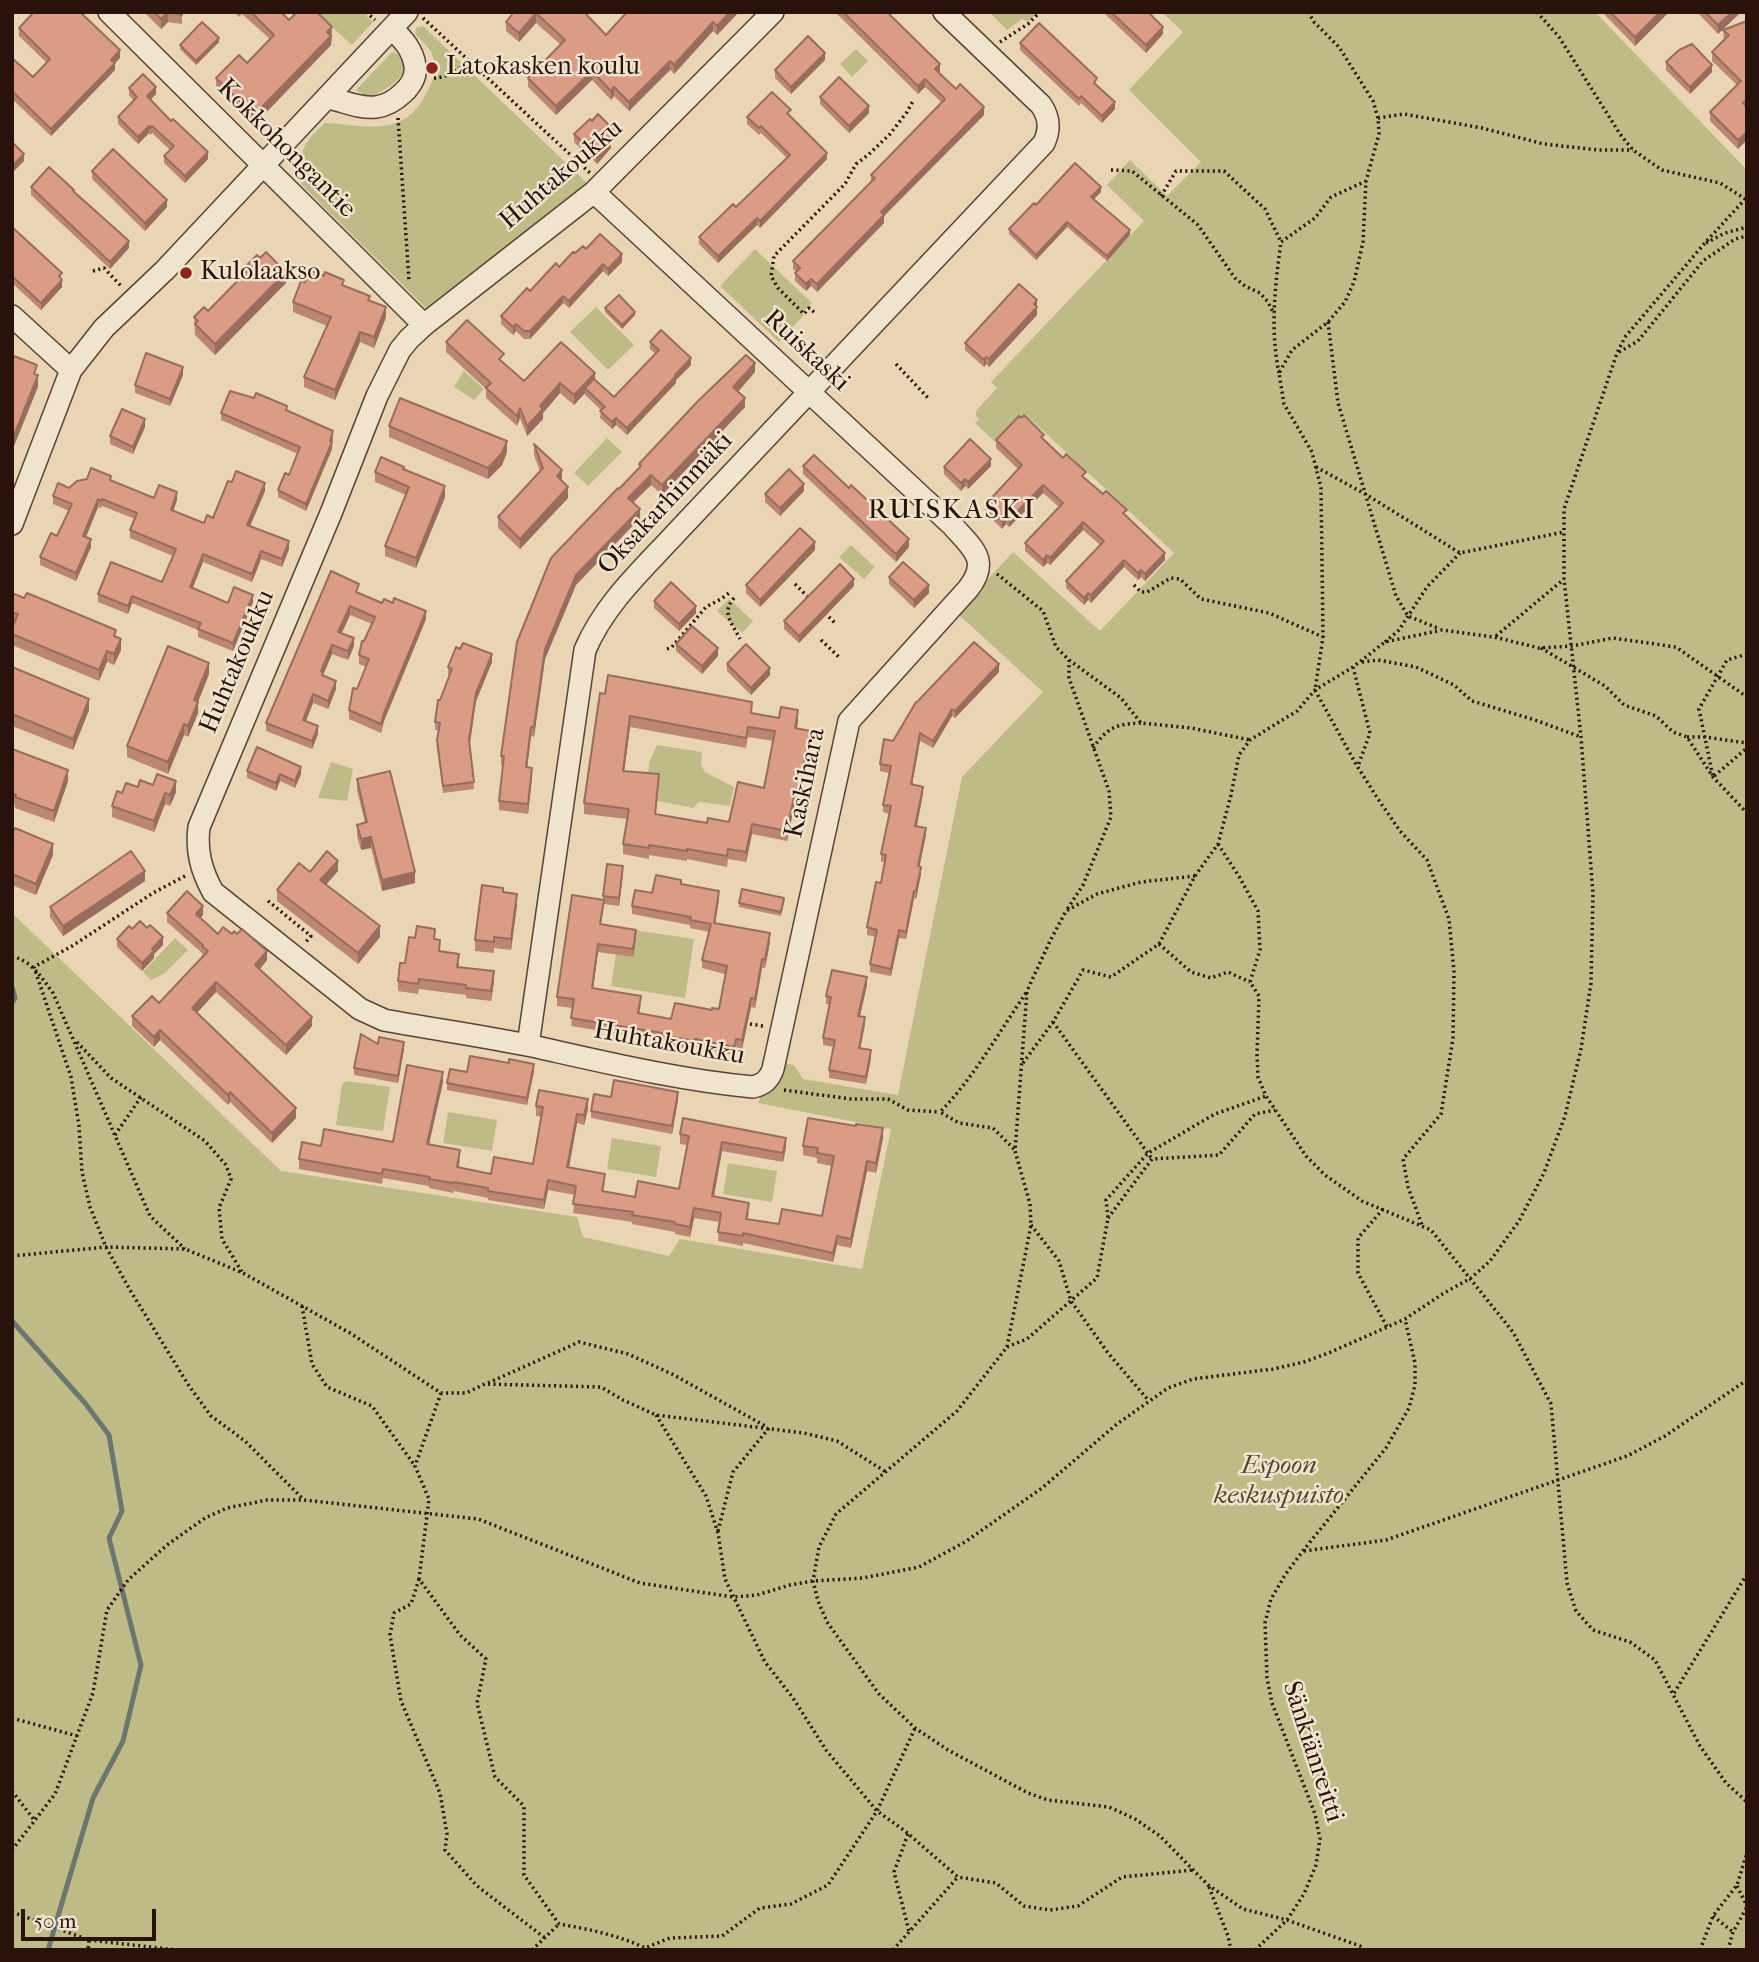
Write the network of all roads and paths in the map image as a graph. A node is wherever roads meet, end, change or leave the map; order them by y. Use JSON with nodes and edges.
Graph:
{"nodes":[{"id":1,"x":109,"y":12,"type":"edge"},
{"id":2,"x":366,"y":12,"type":"edge"},
{"id":3,"x":407,"y":12,"type":"edge"},
{"id":4,"x":417,"y":12,"type":"edge"},
{"id":5,"x":773,"y":12,"type":"edge"},
{"id":6,"x":944,"y":12,"type":"edge"},
{"id":7,"x":1040,"y":12,"type":"edge"},
{"id":8,"x":1308,"y":12,"type":"edge"},
{"id":9,"x":1536,"y":12,"type":"edge"},
{"id":10,"x":385,"y":26,"type":"junction"},
{"id":11,"x":995,"y":45,"type":"dead end"},
{"id":12,"x":470,"y":62,"type":"junction"},
{"id":13,"x":434,"y":78,"type":"dead end"},
{"id":14,"x":328,"y":98,"type":"junction"},
{"id":15,"x":914,"y":99,"type":"dead end"},
{"id":16,"x":398,"y":118,"type":"dead end"},
{"id":17,"x":1378,"y":118,"type":"junction"},
{"id":18,"x":1633,"y":150,"type":"junction"},
{"id":19,"x":263,"y":165,"type":"junction"},
{"id":20,"x":1111,"y":170,"type":"dead end"},
{"id":21,"x":1366,"y":181,"type":"junction"},
{"id":22,"x":598,"y":188,"type":"junction"},
{"id":23,"x":1161,"y":196,"type":"junction"},
{"id":24,"x":1746,"y":199,"type":"edge"},
{"id":25,"x":1747,"y":227,"type":"edge"},
{"id":26,"x":1747,"y":236,"type":"edge"},
{"id":27,"x":1281,"y":242,"type":"junction"},
{"id":28,"x":1704,"y":244,"type":"junction"},
{"id":29,"x":93,"y":271,"type":"dead end"},
{"id":30,"x":124,"y":288,"type":"dead end"},
{"id":31,"x":814,"y":312,"type":"dead end"},
{"id":32,"x":12,"y":316,"type":"edge"},
{"id":33,"x":1275,"y":316,"type":"junction"},
{"id":34,"x":417,"y":318,"type":"junction"},
{"id":35,"x":1328,"y":322,"type":"junction"},
{"id":36,"x":1617,"y":353,"type":"junction"},
{"id":37,"x":896,"y":364,"type":"dead end"},
{"id":38,"x":71,"y":370,"type":"junction"},
{"id":39,"x":1279,"y":373,"type":"junction"},
{"id":40,"x":809,"y":392,"type":"junction"},
{"id":41,"x":929,"y":399,"type":"dead end"},
{"id":42,"x":1316,"y":467,"type":"junction"},
{"id":43,"x":1367,"y":495,"type":"junction"},
{"id":44,"x":12,"y":524,"type":"edge"},
{"id":45,"x":1564,"y":532,"type":"junction"},
{"id":46,"x":1460,"y":553,"type":"junction"},
{"id":47,"x":978,"y":559,"type":"junction"},
{"id":48,"x":1564,"y":579,"type":"junction"},
{"id":49,"x":795,"y":584,"type":"dead end"},
{"id":50,"x":1134,"y":585,"type":"dead end"},
{"id":51,"x":729,"y":593,"type":"dead end"},
{"id":52,"x":734,"y":598,"type":"dead end"},
{"id":53,"x":811,"y":600,"type":"edge"},
{"id":54,"x":820,"y":608,"type":"edge"},
{"id":55,"x":1408,"y":616,"type":"junction"},
{"id":56,"x":836,"y":624,"type":"dead end"},
{"id":57,"x":1442,"y":630,"type":"junction"},
{"id":58,"x":1324,"y":637,"type":"junction"},
{"id":59,"x":1494,"y":637,"type":"junction"},
{"id":60,"x":740,"y":639,"type":"dead end"},
{"id":61,"x":821,"y":640,"type":"dead end"},
{"id":62,"x":1385,"y":642,"type":"junction"},
{"id":63,"x":1572,"y":646,"type":"junction"},
{"id":64,"x":1539,"y":648,"type":"junction"},
{"id":65,"x":667,"y":649,"type":"dead end"},
{"id":66,"x":1747,"y":654,"type":"edge"},
{"id":67,"x":840,"y":657,"type":"dead end"},
{"id":68,"x":1069,"y":660,"type":"junction"},
{"id":69,"x":1359,"y":663,"type":"junction"},
{"id":70,"x":1353,"y":667,"type":"junction"},
{"id":71,"x":1574,"y":667,"type":"junction"},
{"id":72,"x":1717,"y":678,"type":"junction"},
{"id":73,"x":1315,"y":690,"type":"junction"},
{"id":74,"x":1747,"y":697,"type":"edge"},
{"id":75,"x":1140,"y":723,"type":"junction"},
{"id":76,"x":1581,"y":737,"type":"junction"},
{"id":77,"x":1687,"y":737,"type":"junction"},
{"id":78,"x":1705,"y":737,"type":"junction"},
{"id":79,"x":1250,"y":740,"type":"junction"},
{"id":80,"x":1747,"y":746,"type":"edge"},
{"id":81,"x":1093,"y":748,"type":"junction"},
{"id":82,"x":1357,"y":766,"type":"junction"},
{"id":83,"x":1713,"y":777,"type":"junction"},
{"id":84,"x":1747,"y":813,"type":"edge"},
{"id":85,"x":1218,"y":844,"type":"junction"},
{"id":86,"x":1195,"y":876,"type":"junction"},
{"id":87,"x":173,"y":882,"type":"dead end"},
{"id":88,"x":268,"y":901,"type":"dead end"},
{"id":89,"x":1066,"y":912,"type":"junction"},
{"id":90,"x":1159,"y":944,"type":"junction"},
{"id":91,"x":303,"y":946,"type":"dead end"},
{"id":92,"x":12,"y":956,"type":"edge"},
{"id":93,"x":34,"y":967,"type":"junction"},
{"id":94,"x":1250,"y":982,"type":"junction"},
{"id":95,"x":1027,"y":991,"type":"junction"},
{"id":96,"x":1053,"y":1023,"type":"junction"},
{"id":97,"x":73,"y":1038,"type":"junction"},
{"id":98,"x":528,"y":1045,"type":"junction"},
{"id":99,"x":1022,"y":1065,"type":"junction"},
{"id":100,"x":768,"y":1077,"type":"junction"},
{"id":101,"x":1266,"y":1096,"type":"junction"},
{"id":102,"x":141,"y":1097,"type":"junction"},
{"id":103,"x":1275,"y":1110,"type":"junction"},
{"id":104,"x":940,"y":1112,"type":"junction"},
{"id":105,"x":115,"y":1135,"type":"junction"},
{"id":106,"x":1016,"y":1151,"type":"junction"},
{"id":107,"x":1147,"y":1153,"type":"junction"},
{"id":108,"x":1152,"y":1159,"type":"junction"},
{"id":109,"x":1383,"y":1209,"type":"junction"},
{"id":110,"x":1108,"y":1218,"type":"junction"},
{"id":111,"x":1031,"y":1225,"type":"junction"},
{"id":112,"x":1422,"y":1225,"type":"junction"},
{"id":113,"x":106,"y":1247,"type":"junction"},
{"id":114,"x":185,"y":1249,"type":"junction"},
{"id":115,"x":12,"y":1256,"type":"edge"},
{"id":116,"x":243,"y":1273,"type":"junction"},
{"id":117,"x":1471,"y":1278,"type":"junction"},
{"id":118,"x":1071,"y":1301,"type":"junction"},
{"id":119,"x":302,"y":1306,"type":"junction"},
{"id":120,"x":1405,"y":1319,"type":"junction"},
{"id":121,"x":1387,"y":1327,"type":"junction"},
{"id":122,"x":1007,"y":1347,"type":"junction"},
{"id":123,"x":1747,"y":1380,"type":"edge"},
{"id":124,"x":485,"y":1384,"type":"junction"},
{"id":125,"x":442,"y":1393,"type":"junction"},
{"id":126,"x":1149,"y":1401,"type":"junction"},
{"id":127,"x":656,"y":1415,"type":"junction"},
{"id":128,"x":769,"y":1428,"type":"junction"},
{"id":129,"x":415,"y":1466,"type":"junction"},
{"id":130,"x":886,"y":1472,"type":"junction"},
{"id":131,"x":1559,"y":1479,"type":"junction"},
{"id":132,"x":304,"y":1500,"type":"junction"},
{"id":133,"x":426,"y":1513,"type":"junction"},
{"id":134,"x":718,"y":1533,"type":"junction"},
{"id":135,"x":1302,"y":1552,"type":"junction"},
{"id":136,"x":1747,"y":1574,"type":"edge"},
{"id":137,"x":419,"y":1578,"type":"junction"},
{"id":138,"x":813,"y":1581,"type":"junction"},
{"id":139,"x":733,"y":1597,"type":"junction"},
{"id":140,"x":1674,"y":1693,"type":"junction"},
{"id":141,"x":12,"y":1718,"type":"edge"},
{"id":142,"x":915,"y":1728,"type":"junction"},
{"id":143,"x":76,"y":1736,"type":"junction"},
{"id":144,"x":12,"y":1791,"type":"edge"},
{"id":145,"x":1747,"y":1802,"type":"edge"},
{"id":146,"x":877,"y":1811,"type":"junction"},
{"id":147,"x":35,"y":1821,"type":"junction"},
{"id":148,"x":908,"y":1834,"type":"junction"},
{"id":149,"x":12,"y":1850,"type":"edge"},
{"id":150,"x":1747,"y":1853,"type":"edge"},
{"id":151,"x":1193,"y":1870,"type":"junction"},
{"id":152,"x":958,"y":1877,"type":"junction"},
{"id":153,"x":1208,"y":1885,"type":"junction"},
{"id":154,"x":1737,"y":1885,"type":"junction"},
{"id":155,"x":1747,"y":1907,"type":"edge"},
{"id":156,"x":12,"y":1912,"type":"edge"},
{"id":157,"x":1713,"y":1916,"type":"junction"},
{"id":158,"x":1287,"y":1920,"type":"junction"},
{"id":159,"x":559,"y":1924,"type":"junction"},
{"id":160,"x":909,"y":1931,"type":"junction"},
{"id":161,"x":1733,"y":1932,"type":"junction"},
{"id":162,"x":545,"y":1938,"type":"junction"},
{"id":163,"x":89,"y":1940,"type":"junction"},
{"id":164,"x":645,"y":1949,"type":"edge"},
{"id":165,"x":88,"y":1950,"type":"edge"},
{"id":166,"x":177,"y":1950,"type":"edge"},
{"id":167,"x":533,"y":1950,"type":"edge"},
{"id":168,"x":893,"y":1950,"type":"edge"},
{"id":169,"x":1231,"y":1950,"type":"edge"},
{"id":170,"x":1255,"y":1950,"type":"edge"},
{"id":171,"x":1365,"y":1950,"type":"edge"},
{"id":172,"x":1700,"y":1950,"type":"edge"},
{"id":173,"x":1728,"y":1950,"type":"edge"}],
"edges":[{"from":1,"to":19,"type":"street","name":"Kokkohongantie"},
{"from":2,"to":10,"type":"path"},
{"from":3,"to":10,"type":"street"},
{"from":4,"to":12,"type":"path"},
{"from":5,"to":22,"type":"street","name":"Huhtakoukku"},
{"from":6,"to":40,"type":"street","name":"Oksakarhinmäki"},
{"from":7,"to":11,"type":"path"},
{"from":8,"to":17,"type":"path"},
{"from":9,"to":18,"type":"path"},
{"from":10,"to":14,"type":"street"},
{"from":10,"to":14,"type":"street"},
{"from":12,"to":13,"type":"path"},
{"from":12,"to":22,"type":"path"},
{"from":14,"to":19,"type":"street"},
{"from":15,"to":31,"type":"path"},
{"from":16,"to":34,"type":"path"},
{"from":17,"to":18,"type":"path"},
{"from":17,"to":21,"type":"path"},
{"from":18,"to":24,"type":"path"},
{"from":19,"to":34,"type":"street","name":"Kokkohongantie"},
{"from":19,"to":38,"type":"street"},
{"from":20,"to":23,"type":"path"},
{"from":21,"to":27,"type":"path"},
{"from":21,"to":35,"type":"path"},
{"from":22,"to":34,"type":"street","name":"Huhtakoukku"},
{"from":22,"to":40,"type":"street","name":"Ruiskaski"},
{"from":23,"to":27,"type":"path"},
{"from":23,"to":33,"type":"path"},
{"from":24,"to":28,"type":"path"},
{"from":25,"to":28,"type":"path"},
{"from":26,"to":36,"type":"path"},
{"from":27,"to":33,"type":"path"},
{"from":28,"to":36,"type":"path"},
{"from":29,"to":30,"type":"path"},
{"from":32,"to":38,"type":"street"},
{"from":33,"to":39,"type":"path"},
{"from":34,"to":98,"type":"street","name":"Huhtakoukku"},
{"from":35,"to":39,"type":"path"},
{"from":35,"to":43,"type":"path"},
{"from":36,"to":45,"type":"path"},
{"from":37,"to":41,"type":"path"},
{"from":38,"to":44,"type":"street"},
{"from":39,"to":42,"type":"path"},
{"from":40,"to":47,"type":"street","name":"Ruiskaski"},
{"from":40,"to":98,"type":"street","name":"Oksakarhinmäki"},
{"from":42,"to":43,"type":"path"},
{"from":42,"to":58,"type":"path"},
{"from":43,"to":46,"type":"path"},
{"from":43,"to":55,"type":"path"},
{"from":45,"to":46,"type":"path"},
{"from":45,"to":48,"type":"path"},
{"from":46,"to":55,"type":"path"},
{"from":47,"to":68,"type":"path"},
{"from":47,"to":100,"type":"street","name":"Kaskihara"},
{"from":48,"to":59,"type":"path"},
{"from":48,"to":63,"type":"path"},
{"from":49,"to":53,"type":"path"},
{"from":50,"to":58,"type":"path"},
{"from":51,"to":65,"type":"path"},
{"from":52,"to":60,"type":"path"},
{"from":54,"to":56,"type":"path"},
{"from":55,"to":57,"type":"path"},
{"from":55,"to":62,"type":"path"},
{"from":57,"to":59,"type":"path"},
{"from":57,"to":62,"type":"path"},
{"from":58,"to":73,"type":"path"},
{"from":59,"to":64,"type":"path"},
{"from":61,"to":67,"type":"path"},
{"from":62,"to":69,"type":"path"},
{"from":63,"to":64,"type":"path"},
{"from":63,"to":71,"type":"path"},
{"from":63,"to":72,"type":"path"},
{"from":64,"to":71,"type":"path"},
{"from":66,"to":72,"type":"path"},
{"from":68,"to":75,"type":"path"},
{"from":68,"to":81,"type":"path"},
{"from":69,"to":70,"type":"path"},
{"from":69,"to":76,"type":"path"},
{"from":70,"to":73,"type":"path"},
{"from":70,"to":82,"type":"path"},
{"from":71,"to":76,"type":"path"},
{"from":71,"to":77,"type":"path"},
{"from":72,"to":74,"type":"path"},
{"from":72,"to":78,"type":"path"},
{"from":73,"to":79,"type":"path"},
{"from":73,"to":82,"type":"path"},
{"from":75,"to":79,"type":"path"},
{"from":75,"to":81,"type":"path"},
{"from":76,"to":117,"type":"path"},
{"from":77,"to":78,"type":"path"},
{"from":77,"to":83,"type":"path"},
{"from":78,"to":80,"type":"path"},
{"from":78,"to":83,"type":"path"},
{"from":79,"to":85,"type":"path"},
{"from":80,"to":83,"type":"path"},
{"from":81,"to":89,"type":"path"},
{"from":82,"to":112,"type":"path"},
{"from":83,"to":84,"type":"path"},
{"from":85,"to":86,"type":"path"},
{"from":85,"to":94,"type":"path"},
{"from":86,"to":89,"type":"path"},
{"from":86,"to":90,"type":"path"},
{"from":87,"to":93,"type":"path"},
{"from":88,"to":91,"type":"path"},
{"from":89,"to":95,"type":"path"},
{"from":90,"to":94,"type":"path"},
{"from":90,"to":96,"type":"path"},
{"from":92,"to":93,"type":"path"},
{"from":93,"to":97,"type":"path"},
{"from":93,"to":113,"type":"path"},
{"from":94,"to":101,"type":"path"},
{"from":95,"to":99,"type":"path"},
{"from":95,"to":104,"type":"path"},
{"from":96,"to":99,"type":"path"},
{"from":96,"to":107,"type":"path"},
{"from":97,"to":102,"type":"path"},
{"from":97,"to":105,"type":"path"},
{"from":98,"to":100,"type":"street","name":"Huhtakoukku"},
{"from":99,"to":106,"type":"path"},
{"from":100,"to":104,"type":"path"},
{"from":101,"to":103,"type":"path"},
{"from":101,"to":107,"type":"path"},
{"from":102,"to":105,"type":"path"},
{"from":102,"to":116,"type":"path"},
{"from":103,"to":108,"type":"path"},
{"from":103,"to":109,"type":"path"},
{"from":104,"to":106,"type":"path"},
{"from":105,"to":114,"type":"path"},
{"from":106,"to":111,"type":"path"},
{"from":107,"to":108,"type":"path"},
{"from":107,"to":110,"type":"path"},
{"from":108,"to":110,"type":"path"},
{"from":109,"to":112,"type":"path"},
{"from":109,"to":121,"type":"path"},
{"from":110,"to":118,"type":"path"},
{"from":111,"to":118,"type":"path"},
{"from":111,"to":122,"type":"path"},
{"from":112,"to":117,"type":"path"},
{"from":113,"to":114,"type":"path"},
{"from":113,"to":115,"type":"path"},
{"from":113,"to":132,"type":"path"},
{"from":114,"to":116,"type":"path"},
{"from":116,"to":119,"type":"path"},
{"from":117,"to":120,"type":"path"},
{"from":117,"to":131,"type":"path"},
{"from":118,"to":122,"type":"path"},
{"from":118,"to":126,"type":"path"},
{"from":119,"to":125,"type":"path"},
{"from":119,"to":129,"type":"path"},
{"from":120,"to":121,"type":"path"},
{"from":120,"to":135,"type":"path","name":"Sänkiänreitti"},
{"from":121,"to":126,"type":"path"},
{"from":122,"to":130,"type":"path"},
{"from":123,"to":131,"type":"path"},
{"from":124,"to":125,"type":"path"},
{"from":124,"to":127,"type":"path"},
{"from":124,"to":128,"type":"path"},
{"from":125,"to":129,"type":"path"},
{"from":126,"to":138,"type":"path"},
{"from":127,"to":128,"type":"path"},
{"from":127,"to":134,"type":"path"},
{"from":128,"to":130,"type":"path"},
{"from":128,"to":134,"type":"path"},
{"from":129,"to":133,"type":"path"},
{"from":130,"to":138,"type":"path"},
{"from":131,"to":135,"type":"path"},
{"from":131,"to":140,"type":"path"},
{"from":132,"to":133,"type":"path"},
{"from":132,"to":143,"type":"path"},
{"from":133,"to":137,"type":"path"},
{"from":133,"to":139,"type":"path"},
{"from":134,"to":139,"type":"path"},
{"from":135,"to":158,"type":"path","name":"Sänkiänreitti"},
{"from":136,"to":140,"type":"path"},
{"from":137,"to":159,"type":"path"},
{"from":137,"to":162,"type":"path"},
{"from":138,"to":139,"type":"path"},
{"from":138,"to":142,"type":"path"},
{"from":139,"to":146,"type":"path"},
{"from":140,"to":145,"type":"path"},
{"from":141,"to":143,"type":"path"},
{"from":142,"to":146,"type":"path"},
{"from":142,"to":151,"type":"path"},
{"from":143,"to":147,"type":"path"},
{"from":144,"to":147,"type":"path"},
{"from":146,"to":148,"type":"path"},
{"from":146,"to":164,"type":"path"},
{"from":147,"to":149,"type":"path"},
{"from":148,"to":152,"type":"path"},
{"from":148,"to":160,"type":"path"},
{"from":150,"to":154,"type":"path"},
{"from":151,"to":152,"type":"path"},
{"from":151,"to":153,"type":"path"},
{"from":152,"to":160,"type":"path"},
{"from":153,"to":158,"type":"path"},
{"from":153,"to":169,"type":"path"},
{"from":154,"to":155,"type":"path"},
{"from":154,"to":157,"type":"path"},
{"from":155,"to":161,"type":"path"},
{"from":156,"to":163,"type":"path"},
{"from":157,"to":161,"type":"path"},
{"from":157,"to":172,"type":"path"},
{"from":158,"to":170,"type":"path","name":"Sänkiänreitti"},
{"from":158,"to":171,"type":"path"},
{"from":159,"to":162,"type":"path"},
{"from":159,"to":164,"type":"path"},
{"from":160,"to":168,"type":"path"},
{"from":161,"to":173,"type":"path"},
{"from":162,"to":167,"type":"path"},
{"from":163,"to":165,"type":"path"},
{"from":163,"to":166,"type":"path"}]}
